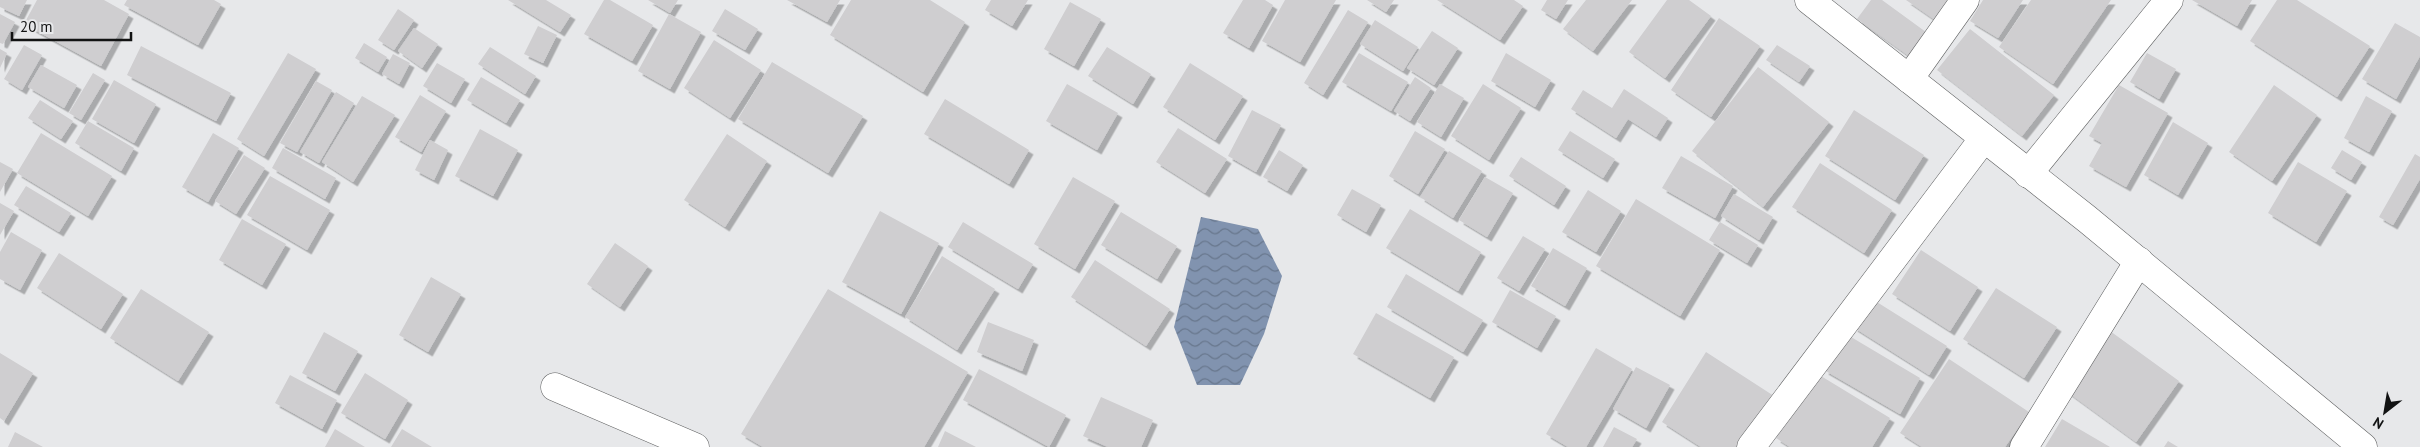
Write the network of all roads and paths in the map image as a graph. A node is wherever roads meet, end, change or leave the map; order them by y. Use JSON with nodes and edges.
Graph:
{"nodes":[{"id":1,"x":1809,"y":0,"type":"edge"},
{"id":2,"x":1965,"y":0,"type":"edge"},
{"id":3,"x":2170,"y":0,"type":"edge"},
{"id":4,"x":1909,"y":79,"type":"junction"},
{"id":5,"x":1984,"y":138,"type":"junction"},
{"id":6,"x":2028,"y":174,"type":"junction"},
{"id":7,"x":2139,"y":261,"type":"junction"},
{"id":8,"x":555,"y":387,"type":"dead end"},
{"id":9,"x":696,"y":447,"type":"edge"},
{"id":10,"x":1751,"y":447,"type":"edge"},
{"id":11,"x":2024,"y":447,"type":"edge"},
{"id":12,"x":2364,"y":447,"type":"edge"}],
"edges":[{"from":1,"to":4,"type":"street"},
{"from":2,"to":4,"type":"street"},
{"from":3,"to":6,"type":"street"},
{"from":4,"to":5,"type":"street"},
{"from":5,"to":6,"type":"street"},
{"from":5,"to":10,"type":"street"},
{"from":6,"to":7,"type":"street"},
{"from":7,"to":11,"type":"street"},
{"from":7,"to":12,"type":"street"},
{"from":8,"to":9,"type":"street"}]}
